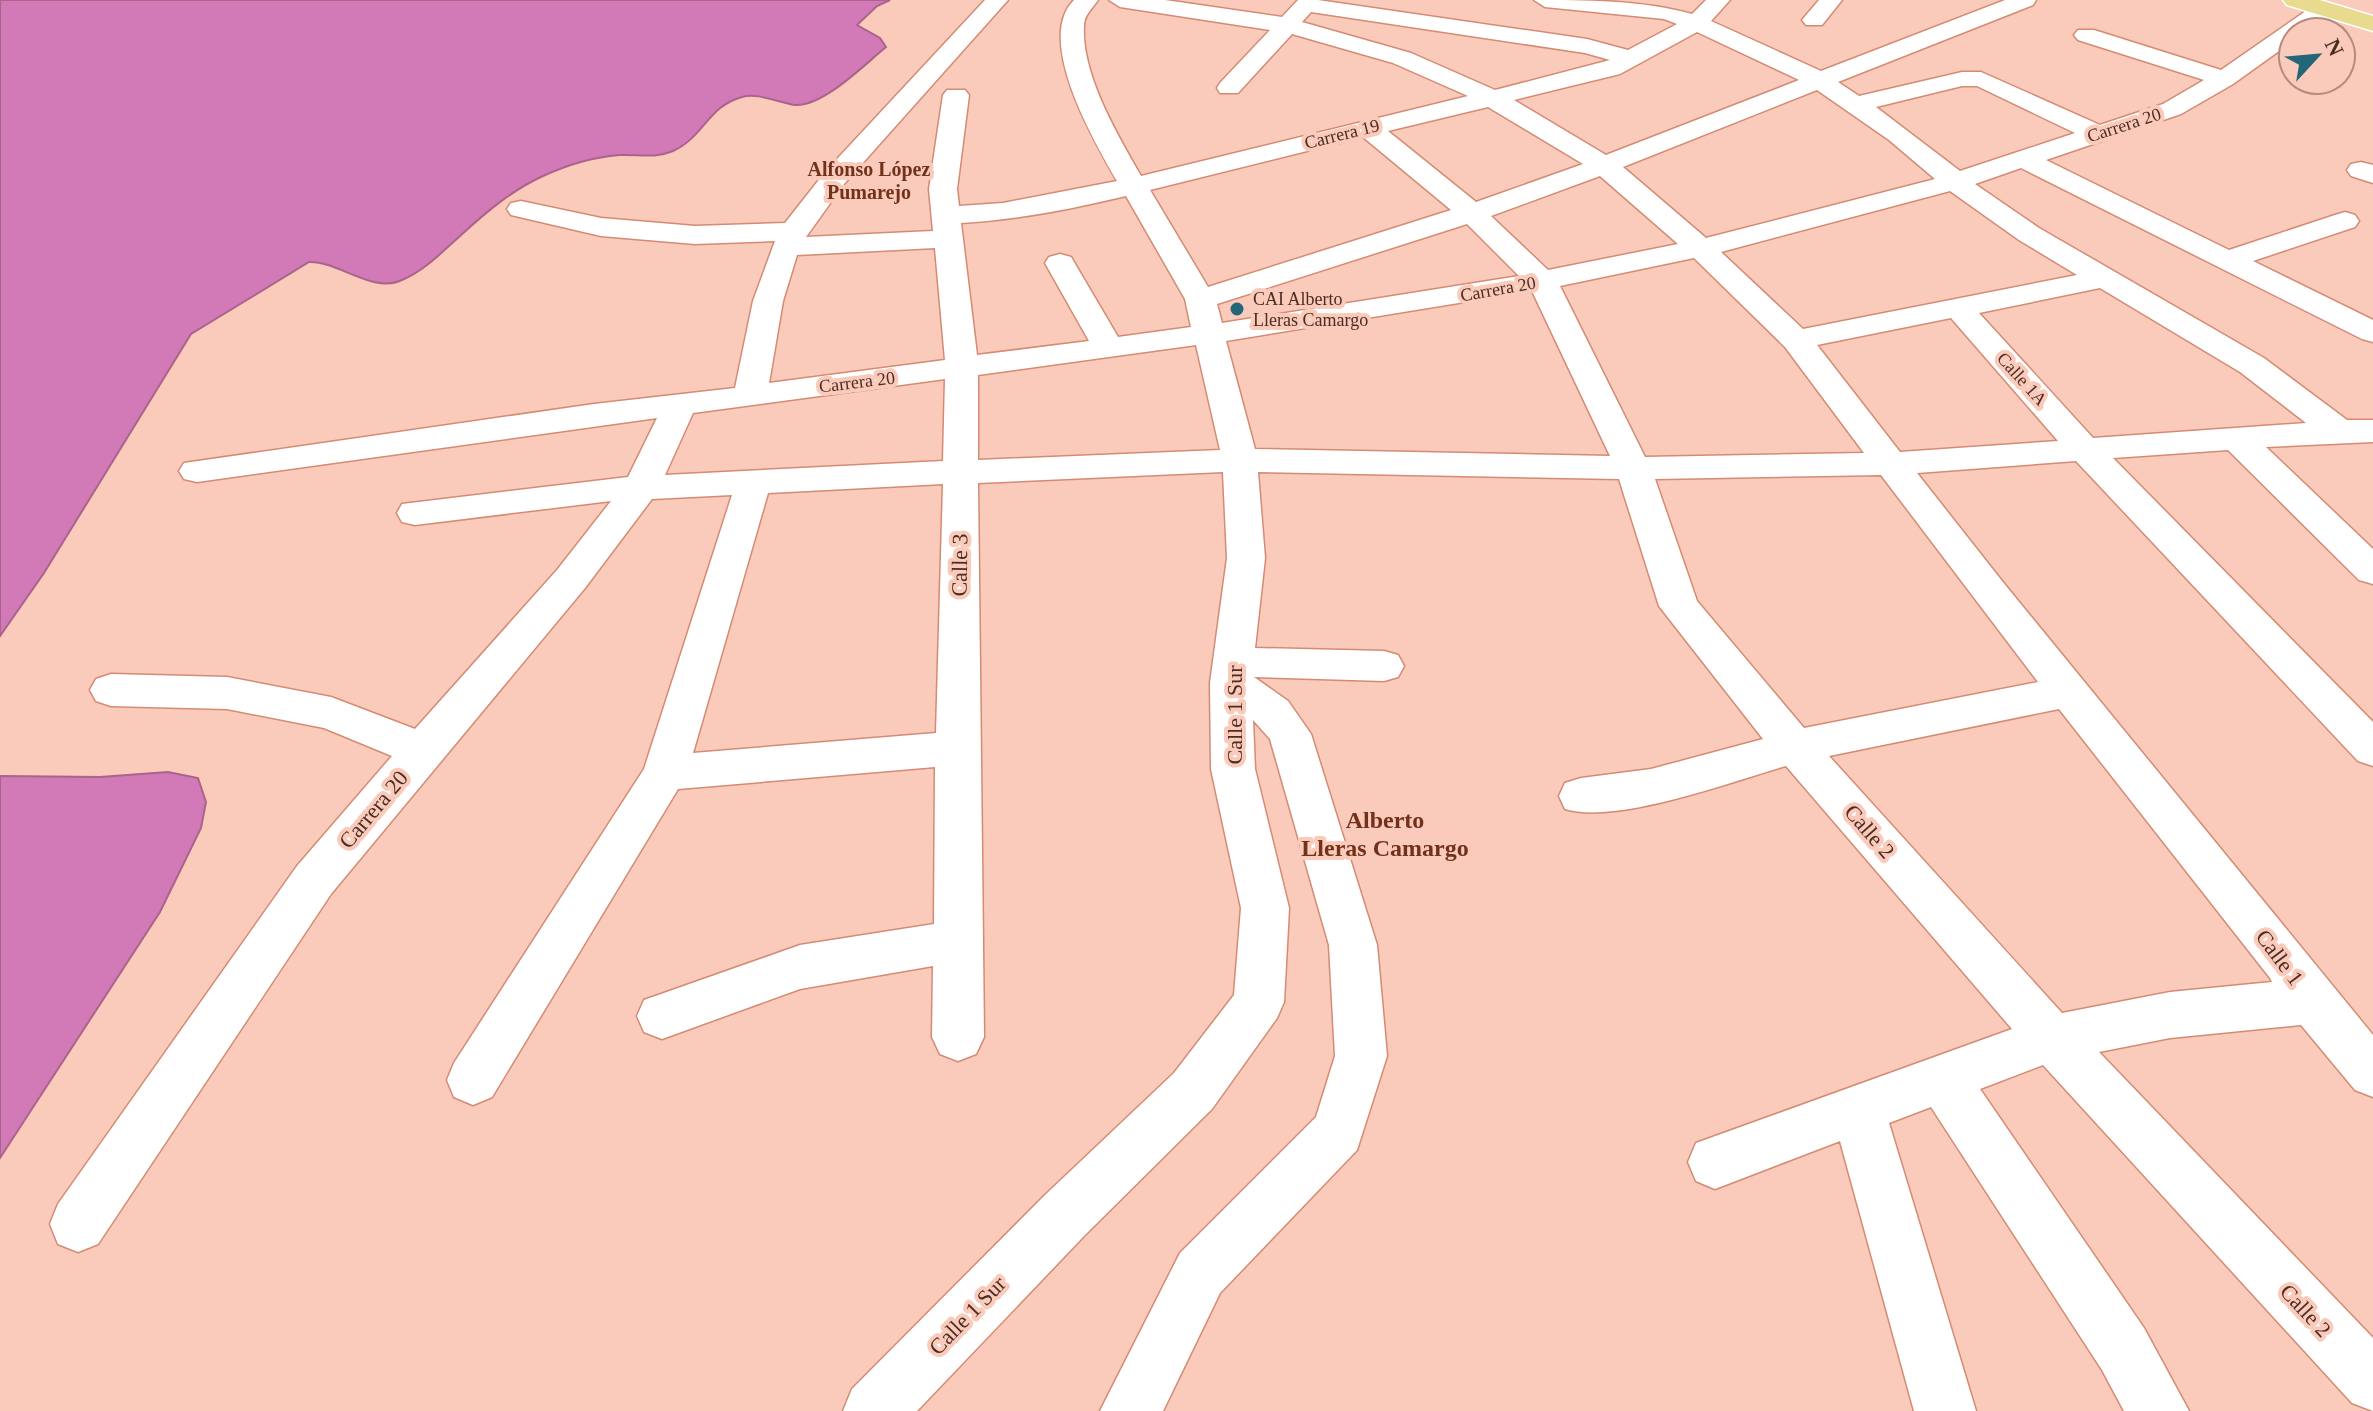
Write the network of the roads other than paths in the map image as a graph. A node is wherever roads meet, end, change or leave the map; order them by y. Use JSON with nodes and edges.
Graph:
{"nodes":[{"id":1,"x":997,"y":0,"type":"edge"},
{"id":2,"x":1087,"y":0,"type":"edge"},
{"id":3,"x":1120,"y":0,"type":"edge"},
{"id":4,"x":1545,"y":0,"type":"edge"},
{"id":5,"x":1719,"y":0,"type":"edge"},
{"id":6,"x":1831,"y":0,"type":"edge"},
{"id":7,"x":2025,"y":0,"type":"edge"},
{"id":8,"x":2295,"y":0,"type":"edge"},
{"id":9,"x":1308,"y":2,"type":"edge"},
{"id":10,"x":2331,"y":5,"type":"edge"},
{"id":11,"x":1814,"y":20,"type":"dead end"},
{"id":12,"x":1696,"y":23,"type":"junction"},
{"id":13,"x":2373,"y":24,"type":"edge"},
{"id":14,"x":1286,"y":25,"type":"junction"},
{"id":15,"x":2086,"y":35,"type":"dead end"},
{"id":16,"x":1630,"y":58,"type":"junction"},
{"id":17,"x":2224,"y":79,"type":"junction"},
{"id":18,"x":1819,"y":80,"type":"junction"},
{"id":19,"x":1229,"y":88,"type":"dead end"},
{"id":20,"x":956,"y":95,"type":"dead end"},
{"id":21,"x":1492,"y":98,"type":"junction"},
{"id":22,"x":1858,"y":104,"type":"junction"},
{"id":23,"x":1368,"y":128,"type":"junction"},
{"id":24,"x":2099,"y":134,"type":"junction"},
{"id":25,"x":2023,"y":159,"type":"junction"},
{"id":26,"x":1604,"y":165,"type":"junction"},
{"id":27,"x":1954,"y":182,"type":"junction"},
{"id":28,"x":1133,"y":184,"type":"junction"},
{"id":29,"x":521,"y":209,"type":"dead end"},
{"id":30,"x":1472,"y":213,"type":"junction"},
{"id":31,"x":2345,"y":221,"type":"dead end"},
{"id":32,"x":946,"y":227,"type":"junction"},
{"id":33,"x":791,"y":239,"type":"junction"},
{"id":34,"x":1700,"y":248,"type":"junction"},
{"id":35,"x":2227,"y":260,"type":"junction"},
{"id":36,"x":1060,"y":263,"type":"dead end"},
{"id":37,"x":2107,"y":278,"type":"junction"},
{"id":38,"x":1542,"y":281,"type":"junction"},
{"id":39,"x":2373,"y":303,"type":"edge"},
{"id":40,"x":1959,"y":309,"type":"junction"},
{"id":41,"x":1205,"y":316,"type":"junction"},
{"id":42,"x":2359,"y":325,"type":"edge"},
{"id":43,"x":1796,"y":340,"type":"junction"},
{"id":44,"x":1109,"y":348,"type":"junction"},
{"id":45,"x":962,"y":368,"type":"junction"},
{"id":46,"x":750,"y":396,"type":"junction"},
{"id":47,"x":680,"y":405,"type":"junction"},
{"id":48,"x":2356,"y":431,"type":"edge"},
{"id":49,"x":2238,"y":440,"type":"junction"},
{"id":50,"x":2085,"y":450,"type":"junction"},
{"id":51,"x":1240,"y":460,"type":"junction"},
{"id":52,"x":1888,"y":464,"type":"junction"},
{"id":53,"x":1633,"y":468,"type":"junction"},
{"id":54,"x":197,"y":471,"type":"dead end"},
{"id":55,"x":960,"y":472,"type":"junction"},
{"id":56,"x":753,"y":484,"type":"junction"},
{"id":57,"x":640,"y":489,"type":"junction"},
{"id":58,"x":415,"y":513,"type":"dead end"},
{"id":59,"x":2373,"y":571,"type":"edge"},
{"id":60,"x":1384,"y":666,"type":"dead end"},
{"id":61,"x":1233,"y":673,"type":"junction"},
{"id":62,"x":111,"y":690,"type":"dead end"},
{"id":63,"x":2069,"y":692,"type":"junction"},
{"id":64,"x":1795,"y":747,"type":"junction"},
{"id":65,"x":957,"y":748,"type":"junction"},
{"id":66,"x":2373,"y":749,"type":"edge"},
{"id":67,"x":422,"y":750,"type":"junction"},
{"id":68,"x":665,"y":773,"type":"junction"},
{"id":69,"x":1581,"y":796,"type":"dead end"},
{"id":70,"x":958,"y":941,"type":"junction"},
{"id":71,"x":2312,"y":1001,"type":"junction"},
{"id":72,"x":662,"y":1016,"type":"dead end"},
{"id":73,"x":958,"y":1037,"type":"dead end"},
{"id":74,"x":2052,"y":1038,"type":"junction"},
{"id":75,"x":2373,"y":1073,"type":"edge"},
{"id":76,"x":1942,"y":1078,"type":"junction"},
{"id":77,"x":473,"y":1080,"type":"dead end"},
{"id":78,"x":1858,"y":1109,"type":"junction"},
{"id":79,"x":1715,"y":1162,"type":"dead end"},
{"id":80,"x":78,"y":1224,"type":"dead end"},
{"id":81,"x":2373,"y":1382,"type":"edge"},
{"id":82,"x":874,"y":1411,"type":"edge"},
{"id":83,"x":1131,"y":1411,"type":"edge"},
{"id":84,"x":1945,"y":1411,"type":"edge"},
{"id":85,"x":2158,"y":1411,"type":"edge"}],
"edges":[{"from":1,"to":33,"type":"street"},
{"from":2,"to":28,"type":"street","name":"Calle 1 Sur"},
{"from":3,"to":14,"type":"street","name":"Calle 1"},
{"from":4,"to":12,"type":"street"},
{"from":5,"to":12,"type":"street","name":"Carrera 19"},
{"from":6,"to":11,"type":"street"},
{"from":7,"to":18,"type":"street"},
{"from":8,"to":10,"type":"main road"},
{"from":9,"to":14,"type":"street"},
{"from":9,"to":16,"type":"street"},
{"from":10,"to":13,"type":"main road"},
{"from":10,"to":17,"type":"street","name":"Carrera 20"},
{"from":12,"to":16,"type":"street","name":"Carrera 19"},
{"from":12,"to":18,"type":"street"},
{"from":14,"to":19,"type":"street"},
{"from":14,"to":21,"type":"street","name":"Calle 1"},
{"from":15,"to":17,"type":"street"},
{"from":16,"to":21,"type":"street","name":"Carrera 19"},
{"from":17,"to":24,"type":"street","name":"Carrera 20"},
{"from":18,"to":22,"type":"street"},
{"from":18,"to":26,"type":"street"},
{"from":20,"to":32,"type":"street","name":"Calle 3"},
{"from":21,"to":23,"type":"street","name":"Carrera 19"},
{"from":21,"to":26,"type":"street","name":"Calle 1"},
{"from":22,"to":24,"type":"street"},
{"from":22,"to":27,"type":"street"},
{"from":23,"to":28,"type":"street","name":"Carrera 19"},
{"from":23,"to":30,"type":"street","name":"Calle 2"},
{"from":24,"to":25,"type":"street","name":"Carrera 20"},
{"from":25,"to":27,"type":"street","name":"Carrera 20"},
{"from":25,"to":35,"type":"street"},
{"from":26,"to":30,"type":"street"},
{"from":26,"to":34,"type":"street","name":"Calle 1"},
{"from":27,"to":34,"type":"street","name":"Carrera 20"},
{"from":27,"to":37,"type":"street"},
{"from":28,"to":32,"type":"street","name":"Carrera 19"},
{"from":28,"to":41,"type":"street","name":"Calle 1 Sur"},
{"from":29,"to":33,"type":"street","name":"Carrera 19"},
{"from":30,"to":38,"type":"street","name":"Calle 2"},
{"from":30,"to":41,"type":"street"},
{"from":31,"to":35,"type":"street"},
{"from":32,"to":33,"type":"street","name":"Carrera 19"},
{"from":32,"to":45,"type":"street","name":"Calle 3"},
{"from":33,"to":46,"type":"street"},
{"from":34,"to":38,"type":"street","name":"Carrera 20"},
{"from":34,"to":43,"type":"street","name":"Calle 1"},
{"from":35,"to":42,"type":"street"},
{"from":36,"to":44,"type":"street"},
{"from":37,"to":40,"type":"street"},
{"from":37,"to":48,"type":"street"},
{"from":38,"to":41,"type":"street","name":"Carrera 20"},
{"from":38,"to":53,"type":"street","name":"Calle 2"},
{"from":39,"to":42,"type":"street"},
{"from":40,"to":43,"type":"street"},
{"from":40,"to":50,"type":"street","name":"Calle 1A"},
{"from":41,"to":44,"type":"street","name":"Carrera 20"},
{"from":41,"to":51,"type":"street","name":"Calle 1 Sur"},
{"from":43,"to":52,"type":"street","name":"Calle 1"},
{"from":44,"to":45,"type":"street","name":"Carrera 20"},
{"from":45,"to":46,"type":"street","name":"Carrera 20"},
{"from":45,"to":55,"type":"street","name":"Calle 3"},
{"from":46,"to":47,"type":"street","name":"Carrera 20"},
{"from":47,"to":54,"type":"street","name":"Carrera 20"},
{"from":47,"to":57,"type":"street","name":"Carrera 20"},
{"from":48,"to":49,"type":"street"},
{"from":49,"to":50,"type":"street"},
{"from":49,"to":59,"type":"street"},
{"from":50,"to":52,"type":"street"},
{"from":50,"to":66,"type":"street","name":"Calle 1A"},
{"from":51,"to":53,"type":"street"},
{"from":51,"to":55,"type":"street"},
{"from":51,"to":61,"type":"street","name":"Calle 1 Sur"},
{"from":52,"to":53,"type":"street"},
{"from":52,"to":63,"type":"street","name":"Calle 1"},
{"from":53,"to":64,"type":"street","name":"Calle 2"},
{"from":55,"to":56,"type":"street"},
{"from":55,"to":65,"type":"street","name":"Calle 3"},
{"from":56,"to":57,"type":"street"},
{"from":56,"to":68,"type":"street"},
{"from":57,"to":58,"type":"street"},
{"from":57,"to":67,"type":"street","name":"Carrera 20"},
{"from":60,"to":61,"type":"street"},
{"from":61,"to":82,"type":"street","name":"Calle 1 Sur"},
{"from":61,"to":83,"type":"street"},
{"from":62,"to":67,"type":"street"},
{"from":63,"to":64,"type":"street"},
{"from":63,"to":71,"type":"street","name":"Calle 1"},
{"from":64,"to":69,"type":"street"},
{"from":64,"to":74,"type":"street","name":"Calle 2"},
{"from":65,"to":68,"type":"street"},
{"from":65,"to":70,"type":"street","name":"Calle 3"},
{"from":67,"to":80,"type":"street","name":"Carrera 20"},
{"from":68,"to":77,"type":"street"},
{"from":70,"to":72,"type":"street"},
{"from":70,"to":73,"type":"street","name":"Calle 3"},
{"from":71,"to":74,"type":"street","name":"Calle 1"},
{"from":71,"to":75,"type":"street"},
{"from":74,"to":76,"type":"street","name":"Calle 1"},
{"from":74,"to":81,"type":"street","name":"Calle 2"},
{"from":76,"to":78,"type":"street","name":"Calle 1"},
{"from":76,"to":85,"type":"street"},
{"from":78,"to":79,"type":"street","name":"Calle 1"},
{"from":78,"to":84,"type":"street"}]}
